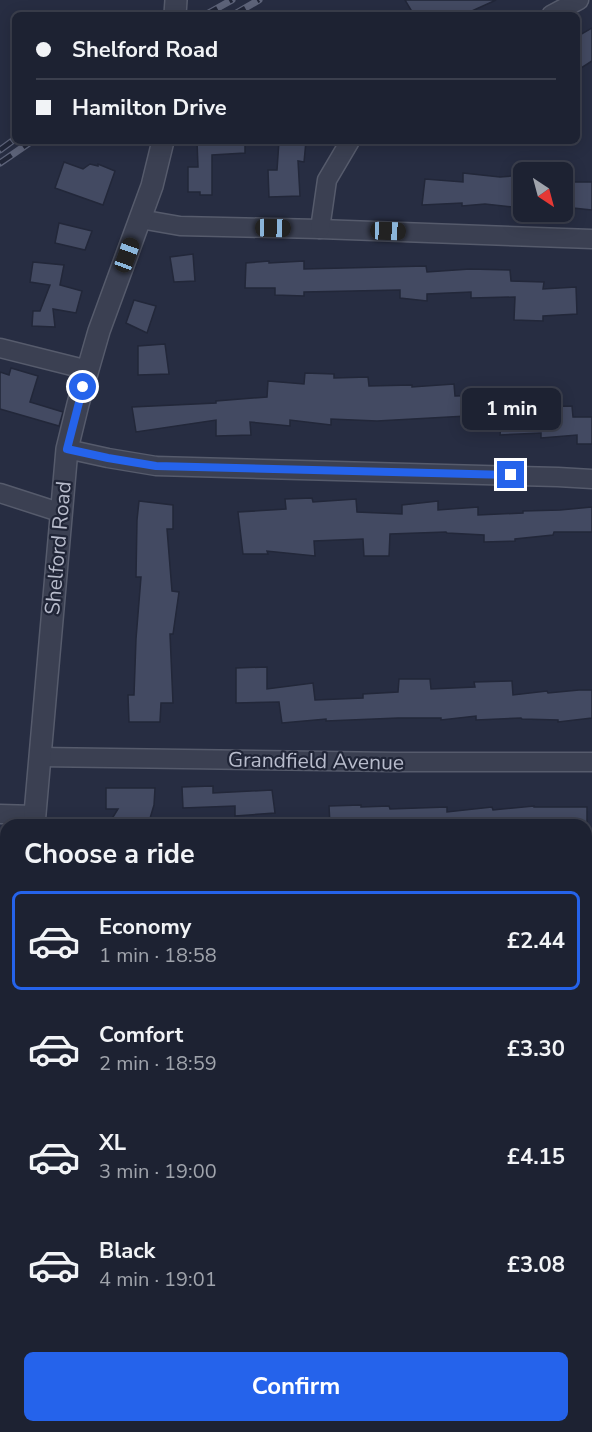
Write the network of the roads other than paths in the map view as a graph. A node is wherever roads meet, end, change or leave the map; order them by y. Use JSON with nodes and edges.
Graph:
{"nodes":[{"id":1,"x":579,"y":0,"type":"edge"},
{"id":2,"x":557,"y":12,"type":"edge"},
{"id":3,"x":162,"y":144,"type":"edge"},
{"id":4,"x":348,"y":144,"type":"edge"},
{"id":5,"x":140,"y":219,"type":"junction"},
{"id":6,"x":320,"y":229,"type":"junction"},
{"id":7,"x":592,"y":239,"type":"edge"},
{"id":8,"x":0,"y":348,"type":"edge"},
{"id":9,"x":88,"y":370,"type":"junction"},
{"id":10,"x":67,"y":449,"type":"junction"},
{"id":11,"x":592,"y":479,"type":"edge"},
{"id":12,"x":0,"y":493,"type":"edge"},
{"id":13,"x":62,"y":513,"type":"junction"},
{"id":14,"x":39,"y":757,"type":"junction"},
{"id":15,"x":592,"y":762,"type":"edge"},
{"id":16,"x":0,"y":814,"type":"edge"},
{"id":17,"x":28,"y":819,"type":"edge"},
{"id":18,"x":34,"y":819,"type":"edge"}],
"edges":[{"from":1,"to":2,"type":"street"},
{"from":3,"to":5,"type":"street","name":"Shelford Road"},
{"from":4,"to":6,"type":"street"},
{"from":5,"to":6,"type":"street"},
{"from":5,"to":9,"type":"street","name":"Shelford Road"},
{"from":6,"to":7,"type":"street"},
{"from":8,"to":9,"type":"street"},
{"from":9,"to":10,"type":"street","name":"Shelford Road"},
{"from":10,"to":11,"type":"street"},
{"from":10,"to":13,"type":"street","name":"Shelford Road"},
{"from":12,"to":13,"type":"street"},
{"from":13,"to":14,"type":"street","name":"Shelford Road"},
{"from":14,"to":15,"type":"street","name":"Grandfield Avenue"},
{"from":14,"to":18,"type":"street","name":"Shelford Road"},
{"from":16,"to":17,"type":"street"}]}
